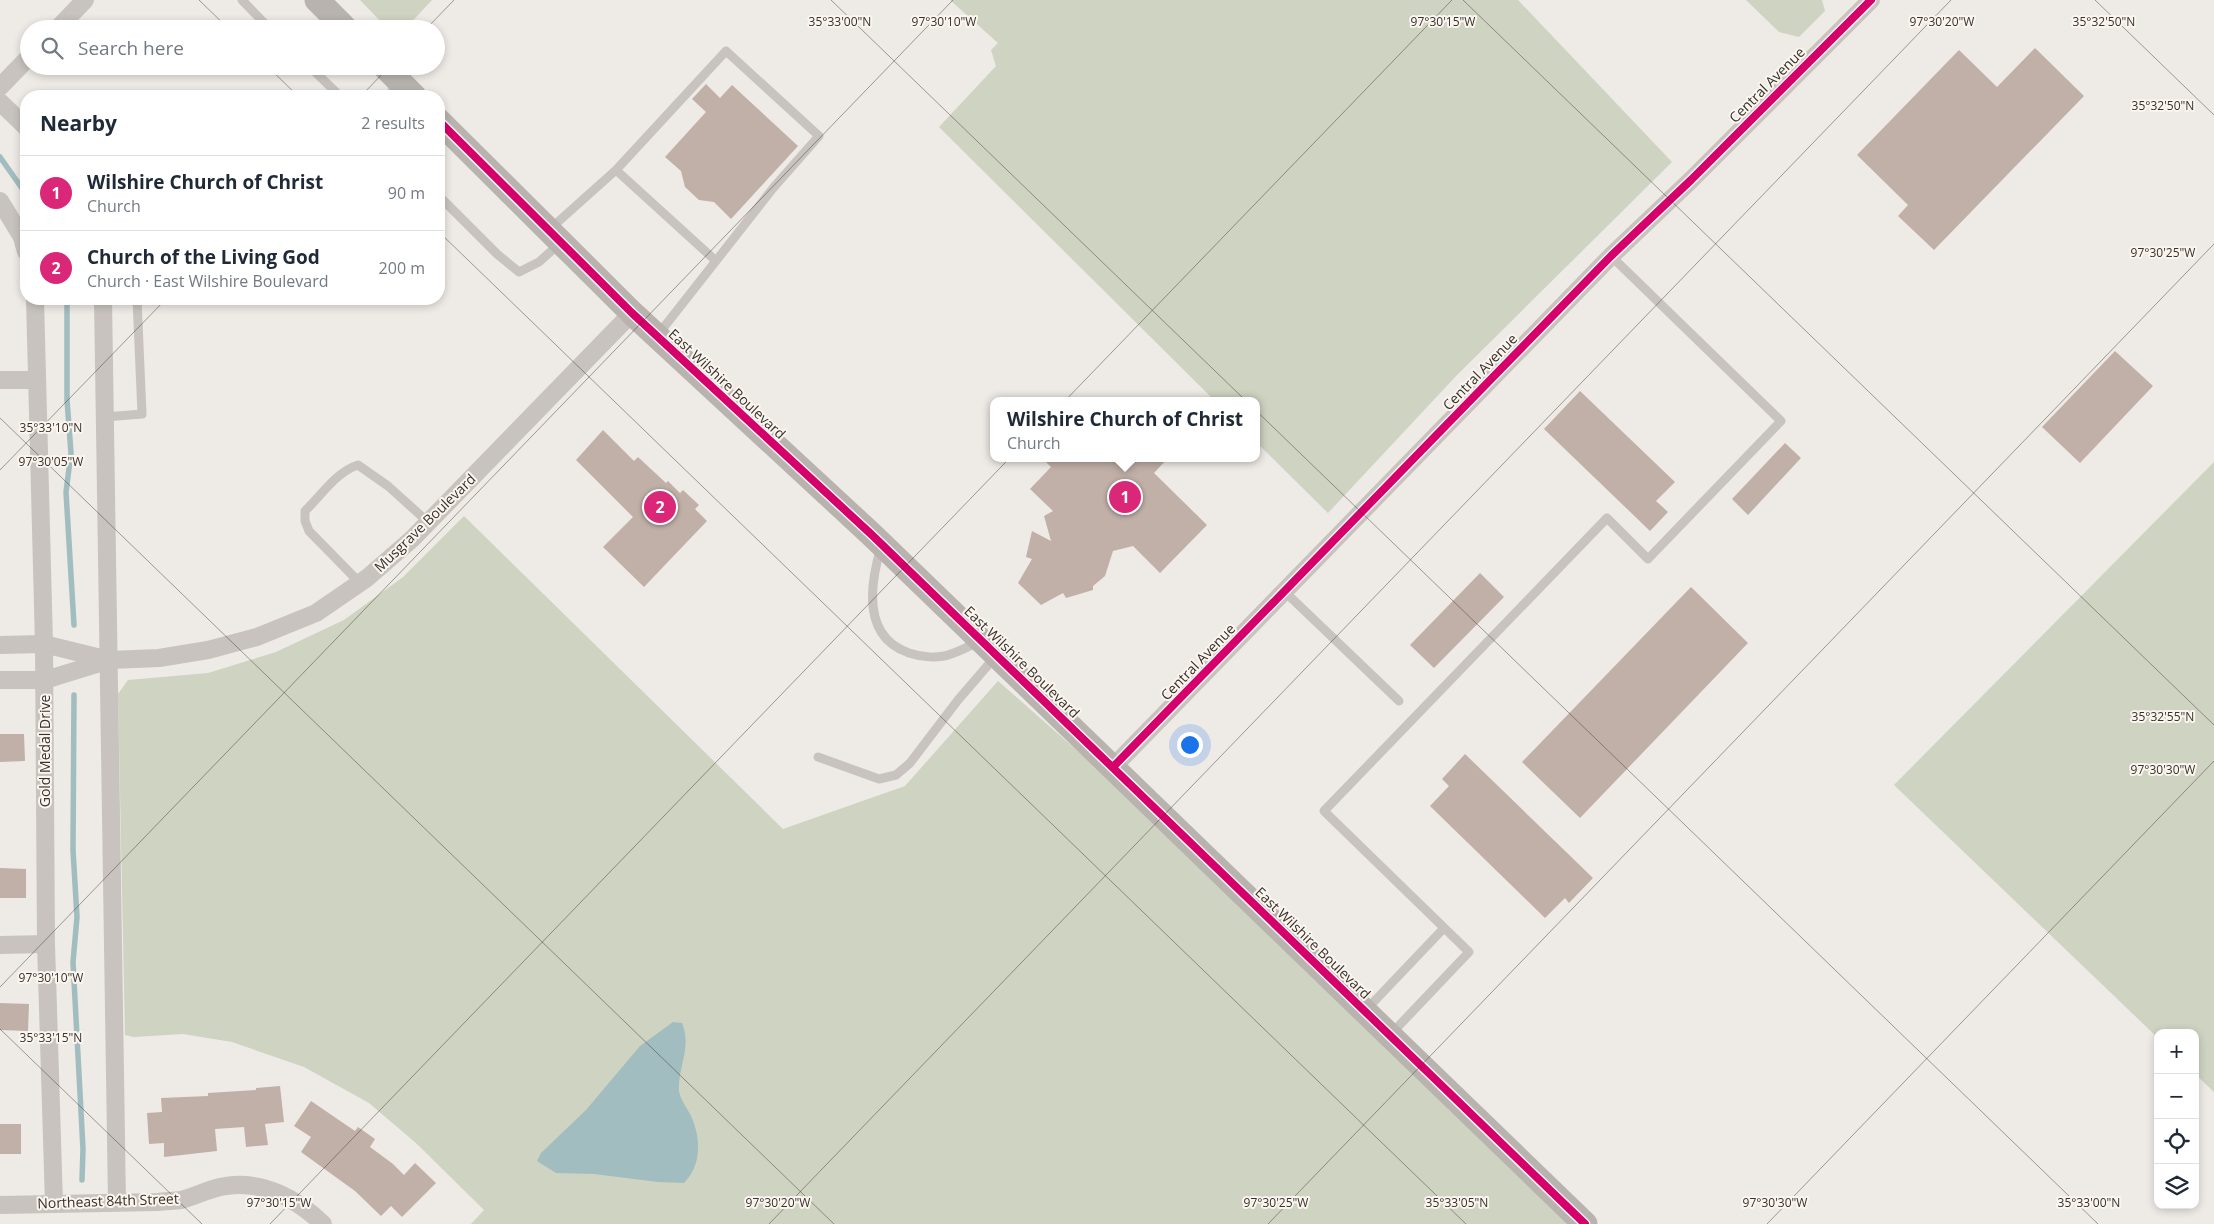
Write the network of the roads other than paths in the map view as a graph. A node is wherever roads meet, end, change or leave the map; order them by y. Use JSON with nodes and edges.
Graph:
{"nodes":[{"id":1,"x":85,"y":0,"type":"edge"},
{"id":2,"x":242,"y":0,"type":"edge"},
{"id":3,"x":317,"y":0,"type":"edge"},
{"id":4,"x":1871,"y":0,"type":"edge"},
{"id":5,"x":66,"y":20,"type":"edge"},
{"id":6,"x":261,"y":20,"type":"edge"},
{"id":7,"x":337,"y":20,"type":"edge"},
{"id":8,"x":20,"y":66,"type":"edge"},
{"id":9,"x":318,"y":75,"type":"edge"},
{"id":10,"x":0,"y":87,"type":"edge"},
{"id":11,"x":334,"y":90,"type":"edge"},
{"id":12,"x":0,"y":102,"type":"edge"},
{"id":13,"x":20,"y":122,"type":"edge"},
{"id":14,"x":445,"y":127,"type":"edge"},
{"id":15,"x":616,"y":170,"type":"junction"},
{"id":16,"x":0,"y":201,"type":"edge"},
{"id":17,"x":445,"y":202,"type":"edge"},
{"id":18,"x":20,"y":234,"type":"edge"},
{"id":19,"x":555,"y":236,"type":"junction"},
{"id":20,"x":1611,"y":256,"type":"junction"},
{"id":21,"x":716,"y":261,"type":"junction"},
{"id":22,"x":35,"y":305,"type":"edge"},
{"id":23,"x":103,"y":305,"type":"edge"},
{"id":24,"x":137,"y":305,"type":"edge"},
{"id":25,"x":632,"y":313,"type":"junction"},
{"id":26,"x":657,"y":336,"type":"junction"},
{"id":27,"x":0,"y":380,"type":"edge"},
{"id":28,"x":36,"y":380,"type":"junction"},
{"id":29,"x":105,"y":417,"type":"junction"},
{"id":30,"x":428,"y":522,"type":"junction"},
{"id":31,"x":881,"y":544,"type":"junction"},
{"id":32,"x":360,"y":583,"type":"junction"},
{"id":33,"x":1284,"y":591,"type":"junction"},
{"id":34,"x":44,"y":644,"type":"junction"},
{"id":35,"x":0,"y":645,"type":"edge"},
{"id":36,"x":989,"y":648,"type":"junction"},
{"id":37,"x":110,"y":660,"type":"junction"},
{"id":38,"x":0,"y":680,"type":"edge"},
{"id":39,"x":45,"y":680,"type":"junction"},
{"id":40,"x":1399,"y":701,"type":"dead end"},
{"id":41,"x":818,"y":757,"type":"dead end"},
{"id":42,"x":1113,"y":767,"type":"junction"},
{"id":43,"x":1444,"y":928,"type":"junction"},
{"id":44,"x":46,"y":944,"type":"junction"},
{"id":45,"x":0,"y":945,"type":"edge"},
{"id":46,"x":1365,"y":1011,"type":"junction"},
{"id":47,"x":1390,"y":1035,"type":"junction"},
{"id":48,"x":118,"y":1203,"type":"junction"},
{"id":49,"x":54,"y":1204,"type":"junction"},
{"id":50,"x":0,"y":1205,"type":"edge"},
{"id":51,"x":314,"y":1221,"type":"edge"},
{"id":52,"x":1585,"y":1224,"type":"edge"}],
"edges":[{"from":1,"to":5,"type":"street"},
{"from":2,"to":6,"type":"lane"},
{"from":3,"to":7,"type":"street"},
{"from":4,"to":20,"type":"street","name":"Central Avenue"},
{"from":8,"to":10,"type":"street"},
{"from":9,"to":11,"type":"lane"},
{"from":12,"to":13,"type":"street"},
{"from":14,"to":19,"type":"street","name":"East Wilshire Boulevard"},
{"from":15,"to":19,"type":"lane"},
{"from":15,"to":21,"type":"lane"},
{"from":15,"to":21,"type":"lane"},
{"from":16,"to":18,"type":"street"},
{"from":17,"to":19,"type":"lane"},
{"from":19,"to":25,"type":"street","name":"East Wilshire Boulevard"},
{"from":20,"to":33,"type":"street","name":"Central Avenue"},
{"from":20,"to":43,"type":"lane"},
{"from":21,"to":26,"type":"lane"},
{"from":22,"to":28,"type":"street","name":"Gold Medal Drive"},
{"from":23,"to":29,"type":"street"},
{"from":24,"to":29,"type":"lane"},
{"from":25,"to":26,"type":"street","name":"East Wilshire Boulevard"},
{"from":25,"to":30,"type":"street","name":"Musgrave Boulevard"},
{"from":26,"to":31,"type":"street","name":"East Wilshire Boulevard"},
{"from":27,"to":28,"type":"street"},
{"from":28,"to":34,"type":"street","name":"Gold Medal Drive"},
{"from":29,"to":37,"type":"street"},
{"from":30,"to":32,"type":"street","name":"Musgrave Boulevard"},
{"from":30,"to":32,"type":"lane"},
{"from":31,"to":36,"type":"street","name":"East Wilshire Boulevard"},
{"from":31,"to":36,"type":"lane"},
{"from":32,"to":37,"type":"street","name":"Musgrave Boulevard"},
{"from":33,"to":40,"type":"lane"},
{"from":33,"to":42,"type":"street","name":"Central Avenue"},
{"from":34,"to":35,"type":"street","name":"Musgrave Boulevard"},
{"from":34,"to":37,"type":"street","name":"Musgrave Boulevard"},
{"from":34,"to":39,"type":"street","name":"Gold Medal Drive"},
{"from":36,"to":41,"type":"lane"},
{"from":36,"to":42,"type":"street","name":"East Wilshire Boulevard"},
{"from":37,"to":39,"type":"street","name":"Musgrave Boulevard"},
{"from":37,"to":48,"type":"street"},
{"from":38,"to":39,"type":"street","name":"Musgrave Boulevard"},
{"from":39,"to":44,"type":"street","name":"Gold Medal Drive"},
{"from":42,"to":46,"type":"street","name":"East Wilshire Boulevard"},
{"from":43,"to":46,"type":"lane"},
{"from":43,"to":47,"type":"lane"},
{"from":44,"to":45,"type":"street"},
{"from":44,"to":49,"type":"street","name":"Gold Medal Drive"},
{"from":46,"to":47,"type":"street","name":"East Wilshire Boulevard"},
{"from":47,"to":52,"type":"street","name":"East Wilshire Boulevard"},
{"from":48,"to":49,"type":"street","name":"Northeast 84th Street"},
{"from":48,"to":51,"type":"street","name":"Northeast 84th Street"},
{"from":49,"to":50,"type":"street","name":"Northeast 84th Street"}]}
